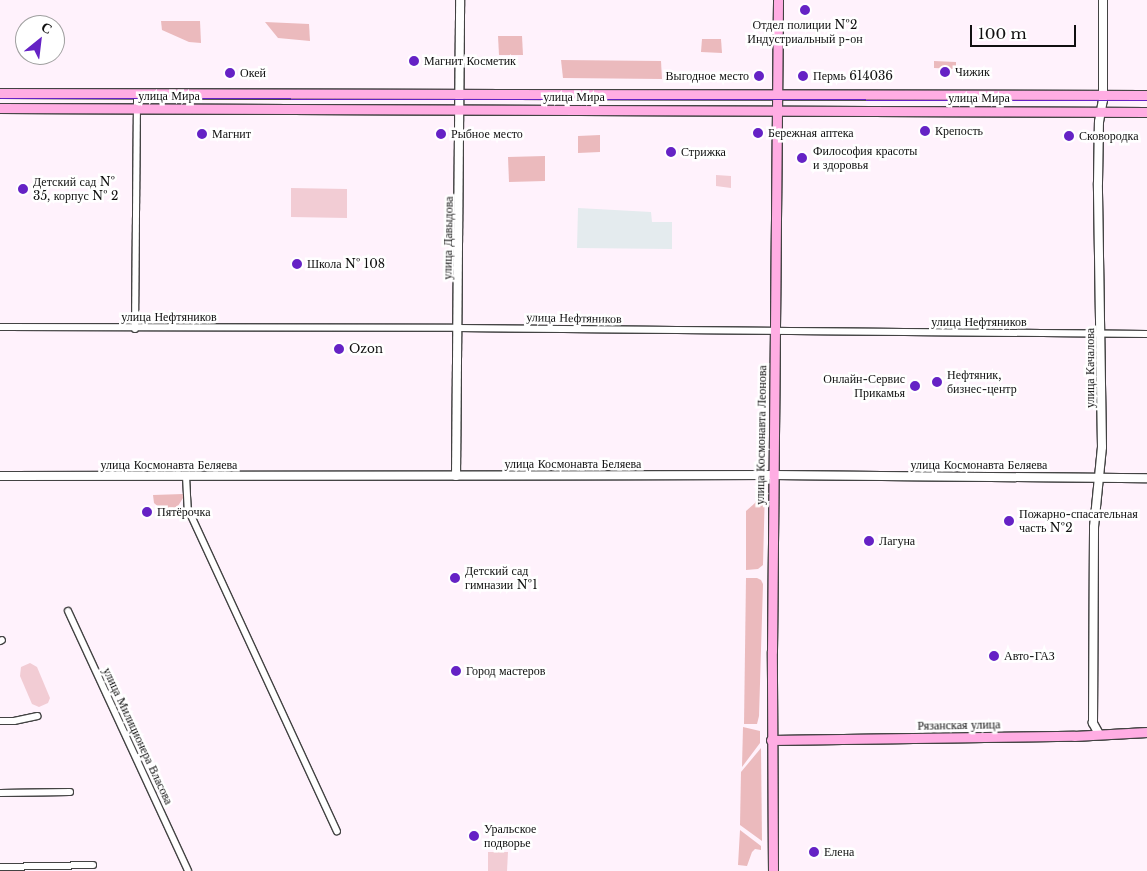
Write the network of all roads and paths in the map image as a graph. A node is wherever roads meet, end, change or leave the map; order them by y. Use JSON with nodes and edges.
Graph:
{"nodes":[{"id":1,"x":460,"y":0,"type":"edge"},
{"id":2,"x":778,"y":0,"type":"edge"},
{"id":3,"x":1103,"y":0,"type":"edge"},
{"id":4,"x":0,"y":92,"type":"edge"},
{"id":5,"x":137,"y":93,"type":"junction"},
{"id":6,"x":460,"y":93,"type":"junction"},
{"id":7,"x":777,"y":94,"type":"junction"},
{"id":8,"x":1103,"y":95,"type":"junction"},
{"id":9,"x":1147,"y":95,"type":"edge"},
{"id":10,"x":0,"y":108,"type":"edge"},
{"id":11,"x":137,"y":109,"type":"junction"},
{"id":12,"x":460,"y":109,"type":"junction"},
{"id":13,"x":777,"y":110,"type":"junction"},
{"id":14,"x":1103,"y":111,"type":"junction"},
{"id":15,"x":1147,"y":112,"type":"edge"},
{"id":16,"x":0,"y":328,"type":"edge"},
{"id":17,"x":458,"y":328,"type":"junction"},
{"id":18,"x":135,"y":329,"type":"junction"},
{"id":19,"x":774,"y":332,"type":"junction"},
{"id":20,"x":1101,"y":334,"type":"junction"},
{"id":21,"x":1147,"y":334,"type":"edge"},
{"id":22,"x":773,"y":475,"type":"junction"},
{"id":23,"x":0,"y":476,"type":"edge"},
{"id":24,"x":186,"y":476,"type":"junction"},
{"id":25,"x":456,"y":476,"type":"junction"},
{"id":26,"x":1099,"y":477,"type":"junction"},
{"id":27,"x":1147,"y":478,"type":"edge"},
{"id":28,"x":68,"y":611,"type":"dead end"},
{"id":29,"x":37,"y":716,"type":"dead end"},
{"id":30,"x":0,"y":722,"type":"edge"},
{"id":31,"x":1147,"y":732,"type":"edge"},
{"id":32,"x":1099,"y":734,"type":"junction"},
{"id":33,"x":771,"y":740,"type":"junction"},
{"id":34,"x":70,"y":792,"type":"dead end"},
{"id":35,"x":0,"y":793,"type":"edge"},
{"id":36,"x":337,"y":831,"type":"dead end"},
{"id":37,"x":94,"y":865,"type":"dead end"},
{"id":38,"x":0,"y":867,"type":"edge"},
{"id":39,"x":188,"y":871,"type":"edge"},
{"id":40,"x":773,"y":871,"type":"edge"}],
"edges":[{"from":1,"to":6,"type":"street","name":"улица Давыдова"},
{"from":2,"to":7,"type":"main road","name":"улица Космонавта Леонова"},
{"from":3,"to":8,"type":"street","name":"улица Качалова"},
{"from":4,"to":5,"type":"main road","name":"улица Мира"},
{"from":5,"to":6,"type":"main road","name":"улица Мира"},
{"from":5,"to":11,"type":"street"},
{"from":6,"to":7,"type":"main road","name":"улица Мира"},
{"from":6,"to":12,"type":"street","name":"улица Давыдова"},
{"from":7,"to":8,"type":"main road","name":"улица Мира"},
{"from":7,"to":13,"type":"main road","name":"улица Космонавта Леонова"},
{"from":8,"to":9,"type":"main road","name":"улица Мира"},
{"from":8,"to":14,"type":"street","name":"улица Качалова"},
{"from":10,"to":11,"type":"main road","name":"улица Мира"},
{"from":11,"to":12,"type":"main road","name":"улица Мира"},
{"from":11,"to":18,"type":"street"},
{"from":12,"to":13,"type":"main road","name":"улица Мира"},
{"from":12,"to":17,"type":"street","name":"улица Давыдова"},
{"from":13,"to":14,"type":"main road","name":"улица Мира"},
{"from":13,"to":19,"type":"main road","name":"улица Космонавта Леонова"},
{"from":14,"to":15,"type":"main road","name":"улица Мира"},
{"from":14,"to":20,"type":"street","name":"улица Качалова"},
{"from":16,"to":18,"type":"street","name":"улица Нефтяников"},
{"from":17,"to":18,"type":"street","name":"улица Нефтяников"},
{"from":17,"to":19,"type":"street","name":"улица Нефтяников"},
{"from":17,"to":25,"type":"street","name":"улица Давыдова"},
{"from":19,"to":20,"type":"street","name":"улица Нефтяников"},
{"from":19,"to":22,"type":"main road","name":"улица Космонавта Леонова"},
{"from":20,"to":21,"type":"street","name":"улица Нефтяников"},
{"from":20,"to":26,"type":"street","name":"улица Качалова"},
{"from":22,"to":25,"type":"street","name":"улица Космонавта Беляева"},
{"from":22,"to":26,"type":"street","name":"улица Космонавта Беляева"},
{"from":22,"to":33,"type":"main road","name":"улица Космонавта Леонова"},
{"from":23,"to":24,"type":"street","name":"улица Космонавта Беляева"},
{"from":24,"to":25,"type":"street","name":"улица Космонавта Беляева"},
{"from":24,"to":36,"type":"street"},
{"from":26,"to":27,"type":"street","name":"улица Космонавта Беляева"},
{"from":26,"to":32,"type":"street","name":"улица Качалова"},
{"from":28,"to":39,"type":"street","name":"улица Милиционера Власова"},
{"from":29,"to":30,"type":"street"},
{"from":31,"to":32,"type":"main road","name":"Рязанская улица"},
{"from":32,"to":33,"type":"main road","name":"Рязанская улица"},
{"from":33,"to":40,"type":"main road","name":"улица Космонавта Леонова"},
{"from":34,"to":35,"type":"street"},
{"from":37,"to":38,"type":"street"}]}
